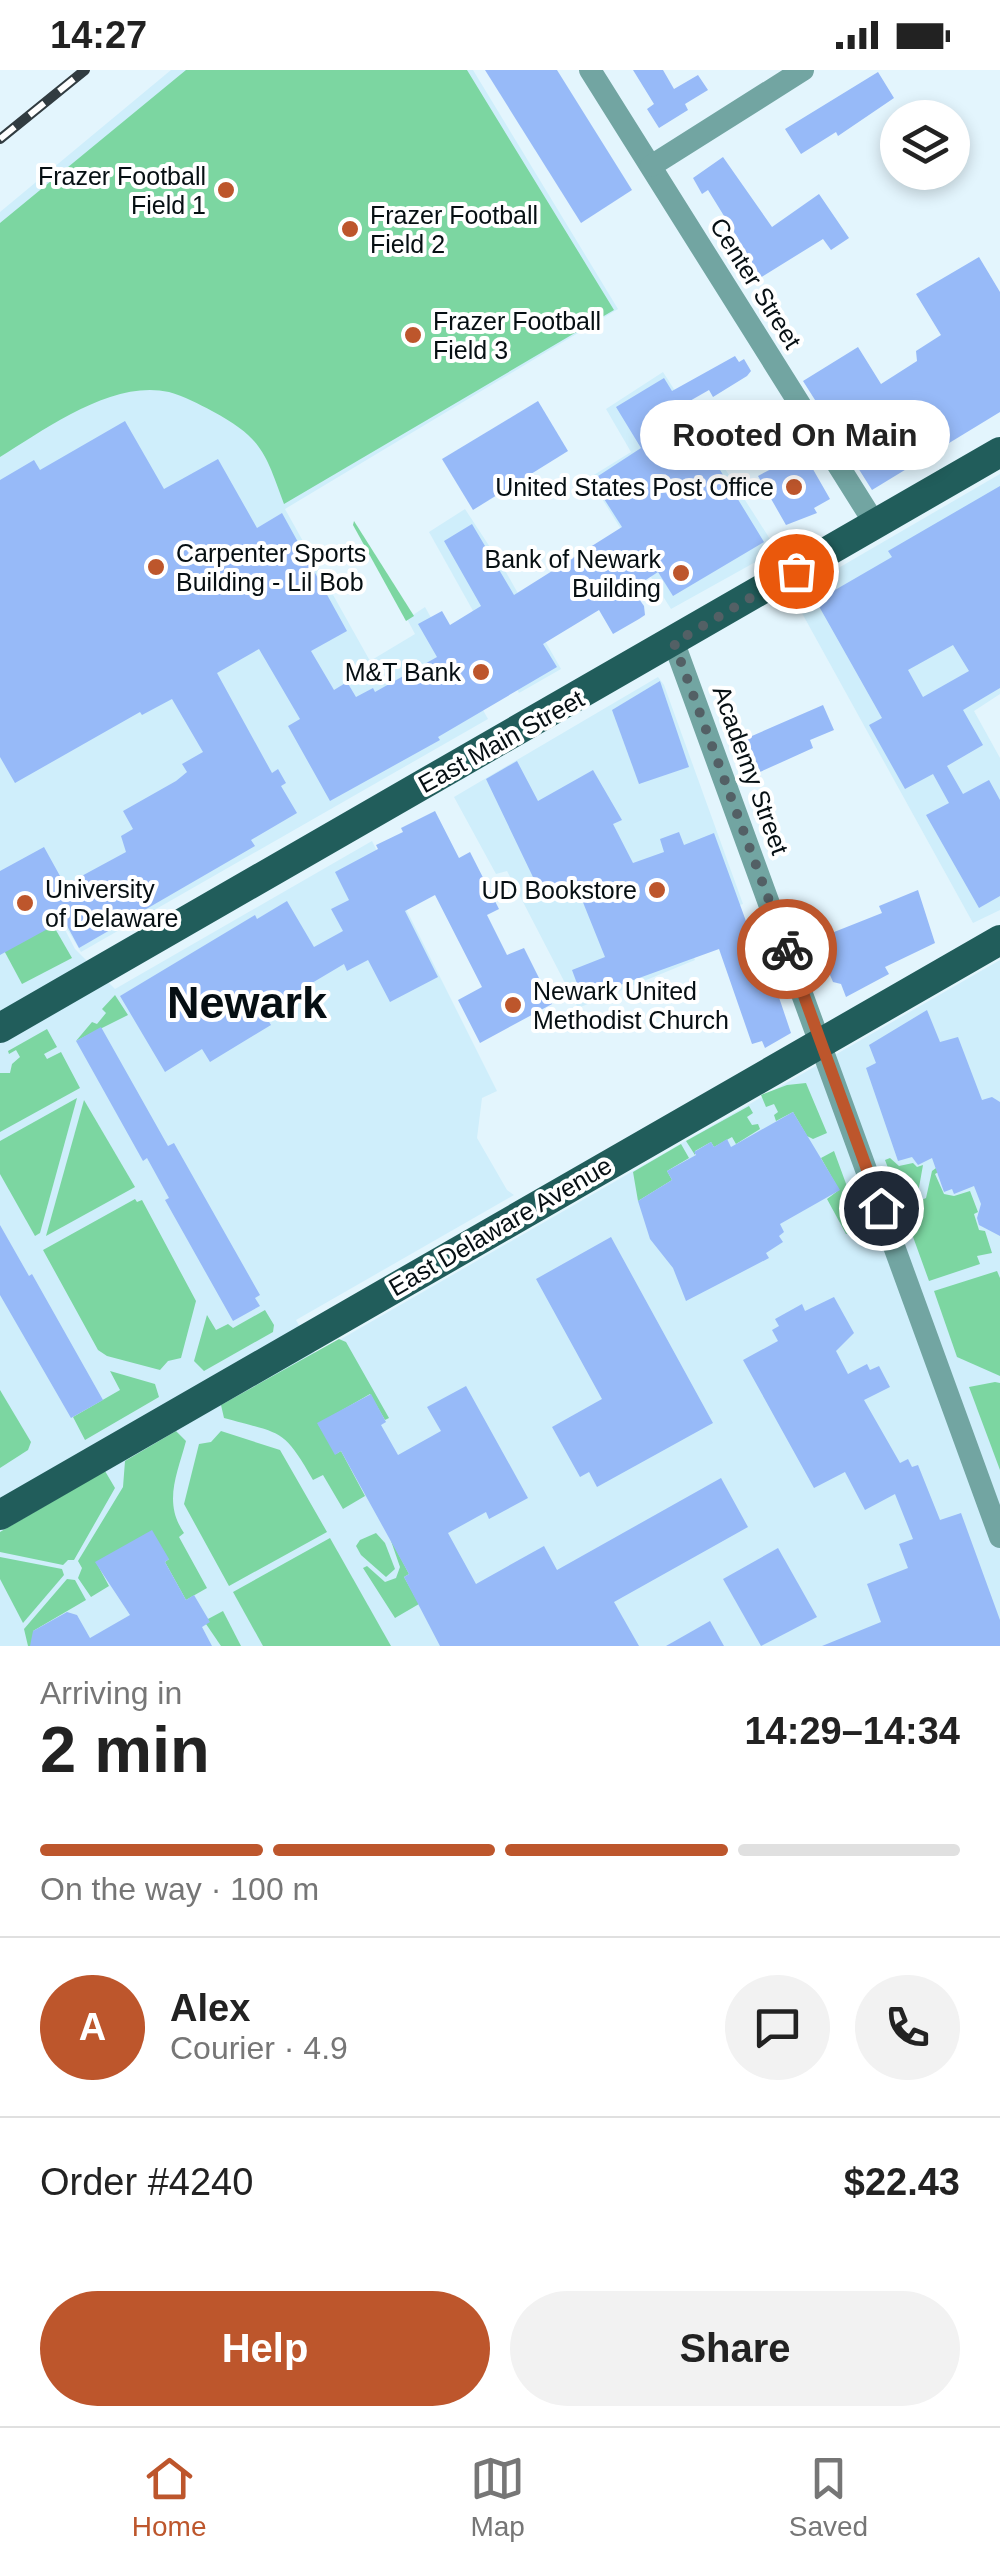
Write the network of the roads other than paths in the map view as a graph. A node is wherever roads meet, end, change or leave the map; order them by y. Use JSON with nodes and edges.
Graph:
{"nodes":[{"id":1,"x":590,"y":70,"type":"edge"},
{"id":2,"x":803,"y":70,"type":"edge"},
{"id":3,"x":651,"y":166,"type":"junction"},
{"id":4,"x":1000,"y":452,"type":"edge"},
{"id":5,"x":876,"y":524,"type":"junction"},
{"id":6,"x":674,"y":643,"type":"junction"},
{"id":7,"x":1000,"y":940,"type":"edge"},
{"id":8,"x":0,"y":1028,"type":"edge"},
{"id":9,"x":821,"y":1042,"type":"junction"},
{"id":10,"x":0,"y":1514,"type":"edge"},
{"id":11,"x":1000,"y":1537,"type":"edge"}],
"edges":[{"from":1,"to":3,"type":"street","name":"Center Street"},
{"from":2,"to":3,"type":"street"},
{"from":3,"to":5,"type":"street","name":"Center Street"},
{"from":4,"to":5,"type":"main road","name":"East Main Street"},
{"from":5,"to":6,"type":"main road","name":"East Main Street"},
{"from":6,"to":8,"type":"main road","name":"East Main Street"},
{"from":6,"to":9,"type":"street","name":"Academy Street"},
{"from":7,"to":9,"type":"main road","name":"East Delaware Avenue"},
{"from":9,"to":10,"type":"main road","name":"East Delaware Avenue"},
{"from":9,"to":11,"type":"street","name":"Academy Street"}]}
